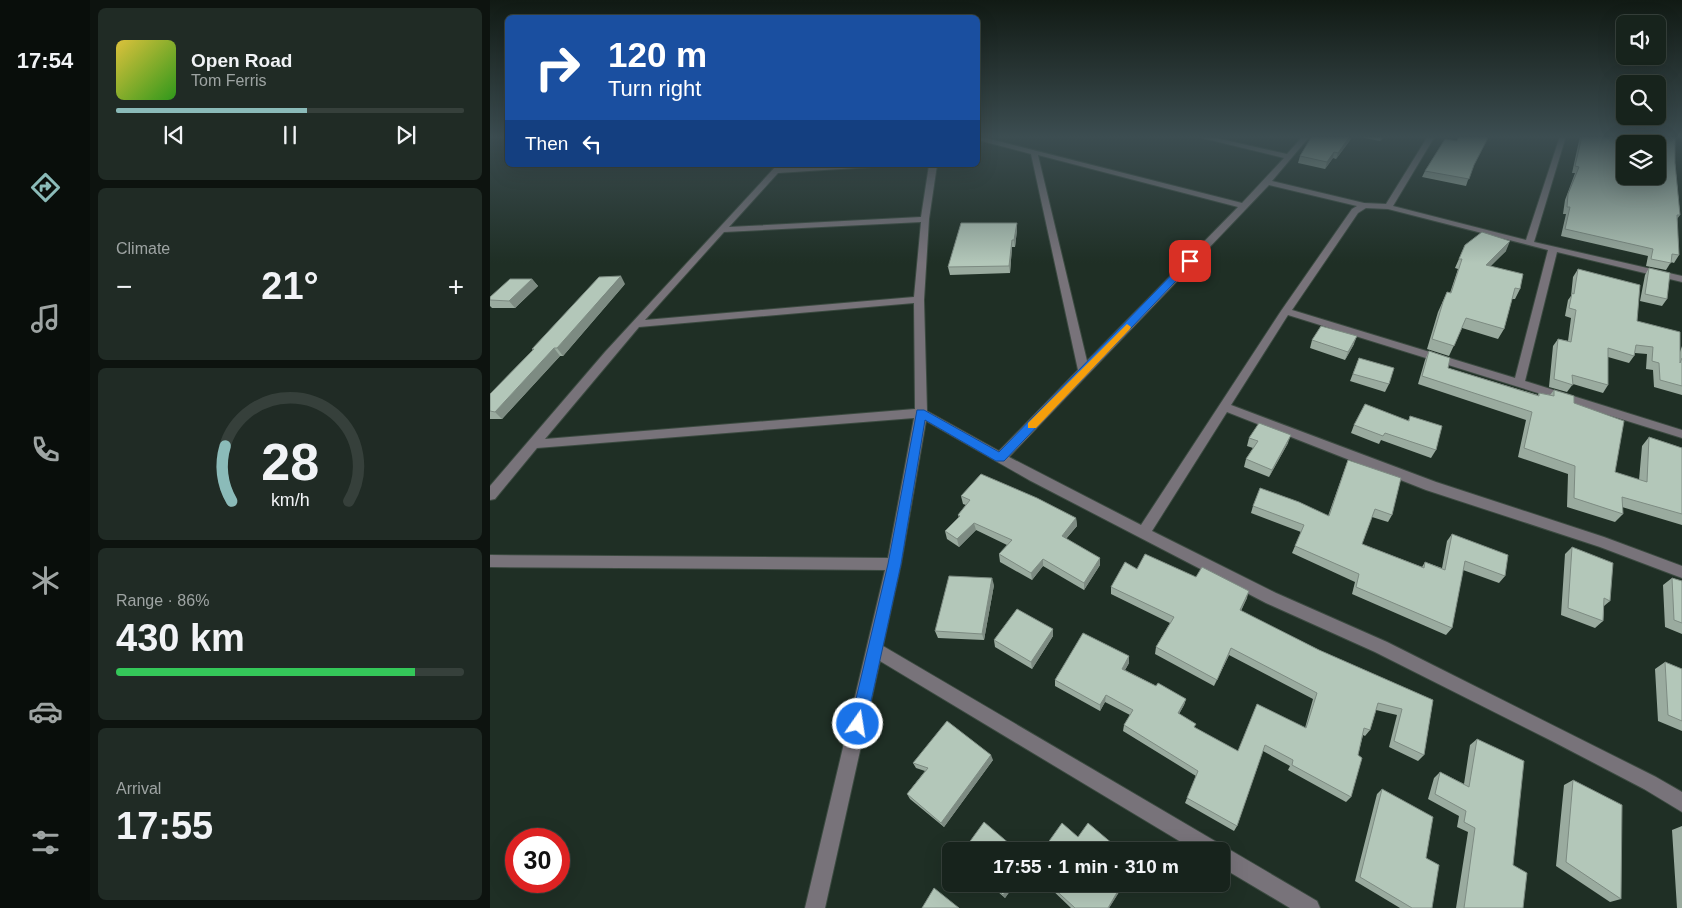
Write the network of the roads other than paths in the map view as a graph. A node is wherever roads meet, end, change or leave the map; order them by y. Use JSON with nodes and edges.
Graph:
{"nodes":[{"id":1,"x":770,"y":178,"type":"edge"},
{"id":2,"x":931,"y":178,"type":"edge"},
{"id":3,"x":1040,"y":178,"type":"edge"},
{"id":4,"x":1132,"y":178,"type":"edge"},
{"id":5,"x":1270,"y":178,"type":"edge"},
{"id":6,"x":1406,"y":178,"type":"edge"},
{"id":7,"x":1550,"y":178,"type":"edge"},
{"id":8,"x":1267,"y":182,"type":"junction"},
{"id":9,"x":1364,"y":205,"type":"junction"},
{"id":10,"x":1244,"y":206,"type":"junction"},
{"id":11,"x":1388,"y":207,"type":"junction"},
{"id":12,"x":925,"y":219,"type":"junction"},
{"id":13,"x":723,"y":230,"type":"junction"},
{"id":14,"x":1529,"y":243,"type":"junction"},
{"id":15,"x":1553,"y":249,"type":"junction"},
{"id":16,"x":1682,"y":279,"type":"edge"},
{"id":17,"x":919,"y":300,"type":"junction"},
{"id":18,"x":1286,"y":311,"type":"junction"},
{"id":19,"x":637,"y":324,"type":"junction"},
{"id":20,"x":1084,"y":371,"type":"junction"},
{"id":21,"x":1519,"y":383,"type":"junction"},
{"id":22,"x":1224,"y":407,"type":"junction"},
{"id":23,"x":921,"y":413,"type":"junction"},
{"id":24,"x":1682,"y":434,"type":"edge"},
{"id":25,"x":532,"y":444,"type":"junction"},
{"id":26,"x":1000,"y":458,"type":"junction"},
{"id":27,"x":490,"y":495,"type":"edge"},
{"id":28,"x":1144,"y":532,"type":"junction"},
{"id":29,"x":490,"y":561,"type":"edge"},
{"id":30,"x":894,"y":564,"type":"junction"},
{"id":31,"x":1682,"y":572,"type":"edge"},
{"id":32,"x":875,"y":650,"type":"junction"},
{"id":33,"x":1682,"y":803,"type":"edge"},
{"id":34,"x":1199,"y":842,"type":"edge"},
{"id":35,"x":1230,"y":861,"type":"edge"},
{"id":36,"x":815,"y":908,"type":"edge"},
{"id":37,"x":1310,"y":908,"type":"edge"}],
"edges":[{"from":1,"to":13,"type":"street"},
{"from":2,"to":12,"type":"street"},
{"from":3,"to":20,"type":"street"},
{"from":4,"to":10,"type":"street"},
{"from":5,"to":8,"type":"street"},
{"from":6,"to":11,"type":"street"},
{"from":7,"to":14,"type":"street"},
{"from":8,"to":9,"type":"street"},
{"from":8,"to":10,"type":"street"},
{"from":9,"to":11,"type":"street"},
{"from":9,"to":18,"type":"street"},
{"from":10,"to":20,"type":"street"},
{"from":11,"to":14,"type":"street"},
{"from":12,"to":13,"type":"street"},
{"from":12,"to":17,"type":"street"},
{"from":13,"to":19,"type":"street"},
{"from":14,"to":15,"type":"street"},
{"from":15,"to":16,"type":"street"},
{"from":15,"to":21,"type":"street"},
{"from":17,"to":19,"type":"street"},
{"from":17,"to":23,"type":"street"},
{"from":18,"to":21,"type":"street"},
{"from":18,"to":22,"type":"street"},
{"from":19,"to":25,"type":"street"},
{"from":20,"to":26,"type":"street"},
{"from":21,"to":24,"type":"street"},
{"from":22,"to":28,"type":"street"},
{"from":22,"to":31,"type":"street"},
{"from":23,"to":25,"type":"street"},
{"from":23,"to":26,"type":"street"},
{"from":23,"to":30,"type":"street"},
{"from":25,"to":27,"type":"street"},
{"from":26,"to":28,"type":"street"},
{"from":28,"to":33,"type":"street"},
{"from":29,"to":30,"type":"street"},
{"from":30,"to":32,"type":"street"},
{"from":32,"to":34,"type":"street"},
{"from":32,"to":36,"type":"street"},
{"from":35,"to":37,"type":"street"}]}
